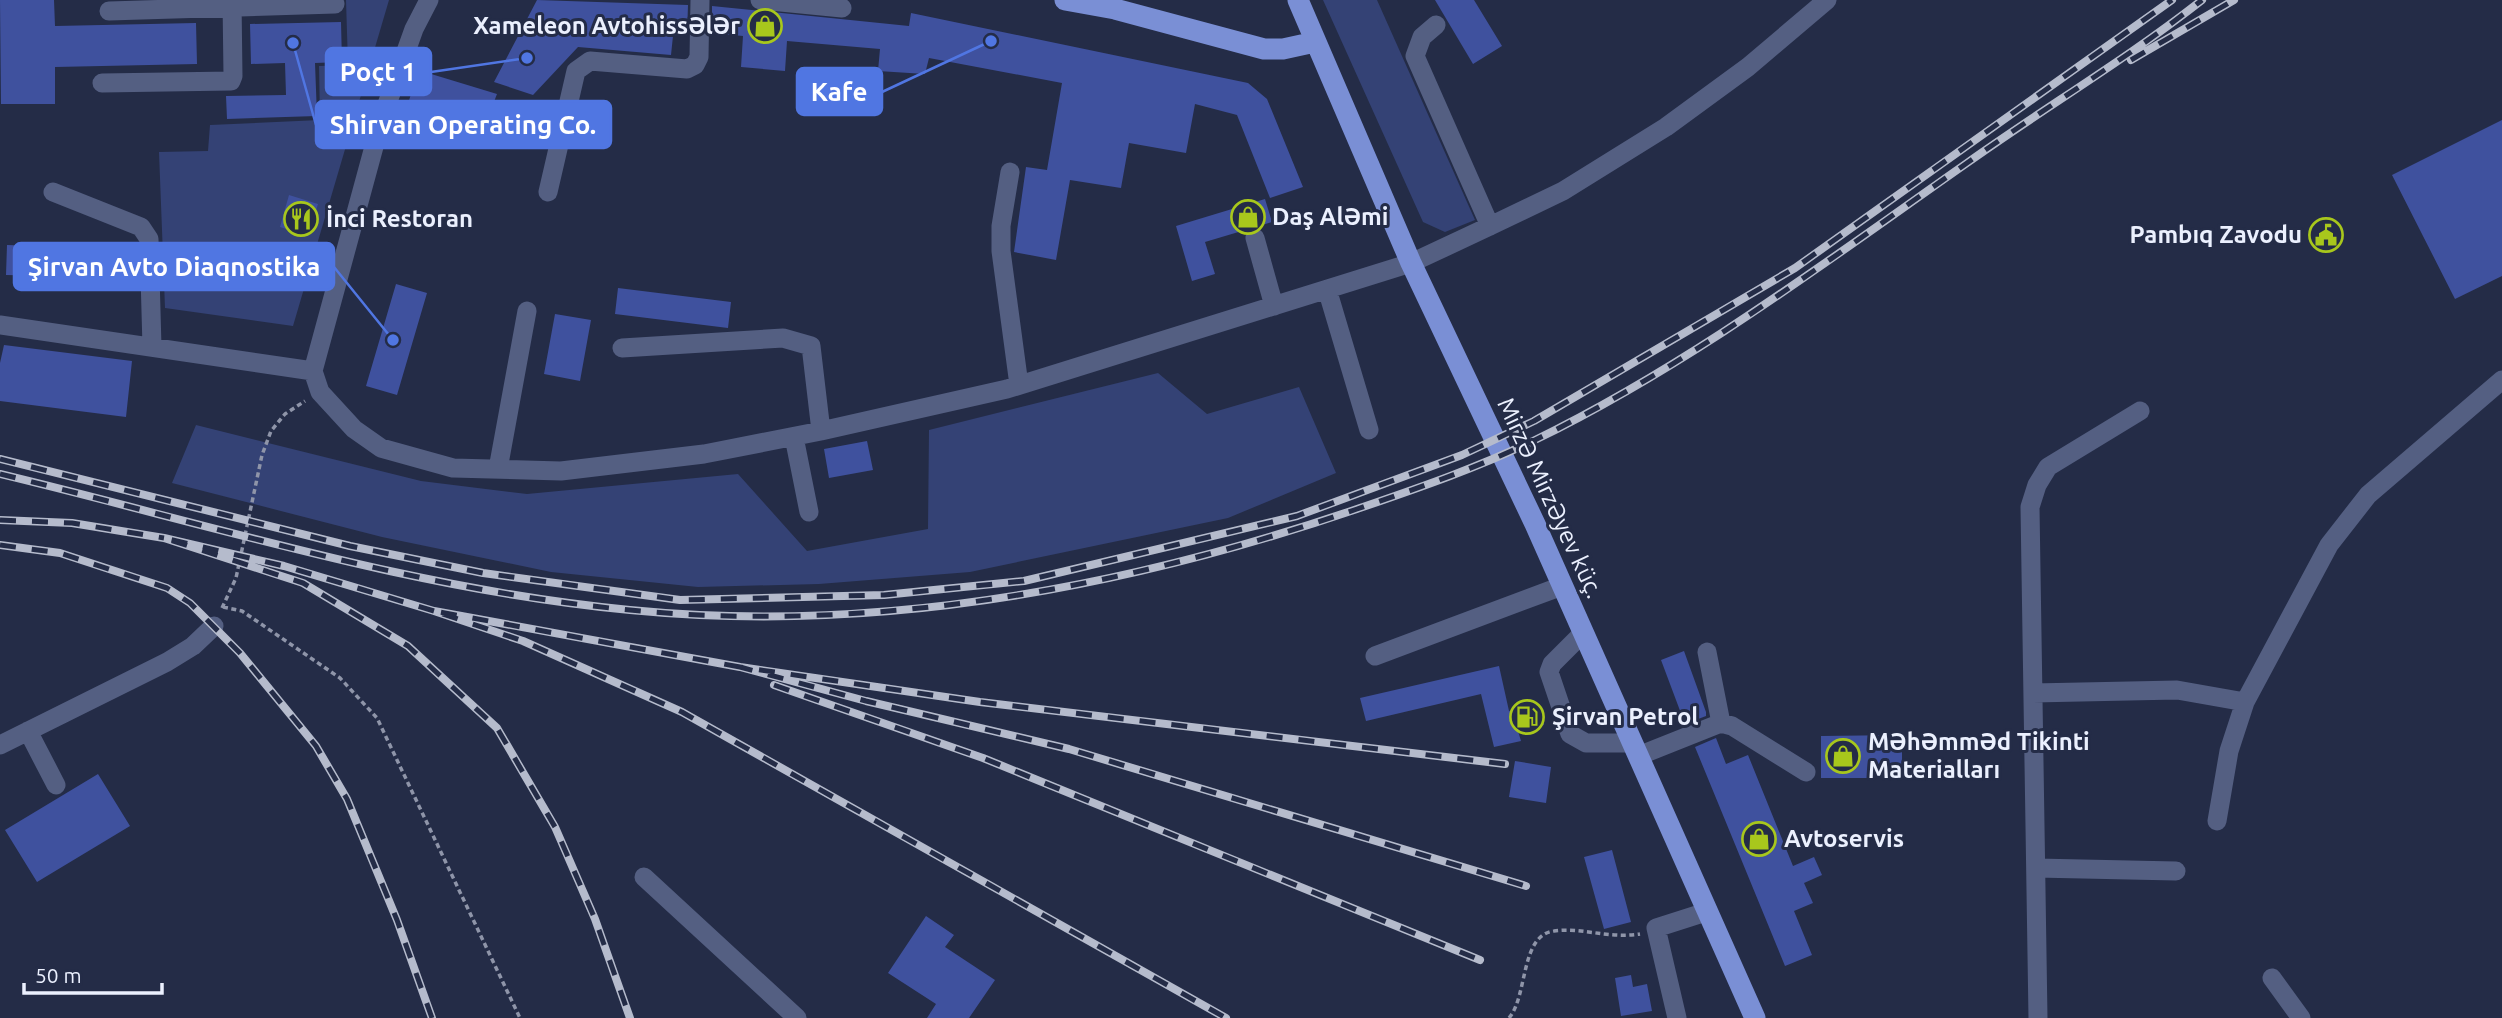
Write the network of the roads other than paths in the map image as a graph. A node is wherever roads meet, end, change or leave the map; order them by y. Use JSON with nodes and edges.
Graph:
{"nodes":[{"id":1,"x":700,"y":0,"type":"edge"},
{"id":2,"x":760,"y":0,"type":"edge"},
{"id":3,"x":1065,"y":0,"type":"edge"},
{"id":4,"x":1298,"y":0,"type":"edge"},
{"id":5,"x":1827,"y":0,"type":"edge"},
{"id":6,"x":429,"y":2,"type":"edge"},
{"id":7,"x":232,"y":4,"type":"edge"},
{"id":8,"x":335,"y":4,"type":"dead end"},
{"id":9,"x":842,"y":8,"type":"dead end"},
{"id":10,"x":109,"y":11,"type":"dead end"},
{"id":11,"x":1436,"y":25,"type":"dead end"},
{"id":12,"x":1315,"y":42,"type":"junction"},
{"id":13,"x":102,"y":83,"type":"dead end"},
{"id":14,"x":1010,"y":172,"type":"dead end"},
{"id":15,"x":54,"y":192,"type":"dead end"},
{"id":16,"x":548,"y":192,"type":"dead end"},
{"id":17,"x":1490,"y":226,"type":"junction"},
{"id":18,"x":1255,"y":238,"type":"dead end"},
{"id":19,"x":1412,"y":263,"type":"junction"},
{"id":20,"x":1327,"y":289,"type":"junction"},
{"id":21,"x":1273,"y":306,"type":"junction"},
{"id":22,"x":527,"y":311,"type":"dead end"},
{"id":23,"x":0,"y":325,"type":"edge"},
{"id":24,"x":152,"y":347,"type":"junction"},
{"id":25,"x":622,"y":348,"type":"dead end"},
{"id":26,"x":313,"y":371,"type":"junction"},
{"id":27,"x":2502,"y":380,"type":"edge"},
{"id":28,"x":1019,"y":386,"type":"junction"},
{"id":29,"x":2140,"y":411,"type":"dead end"},
{"id":30,"x":1369,"y":430,"type":"dead end"},
{"id":31,"x":821,"y":431,"type":"junction"},
{"id":32,"x":794,"y":436,"type":"junction"},
{"id":33,"x":498,"y":469,"type":"junction"},
{"id":34,"x":810,"y":512,"type":"dead end"},
{"id":35,"x":1562,"y":586,"type":"junction"},
{"id":36,"x":214,"y":626,"type":"road end"},
{"id":37,"x":1583,"y":633,"type":"junction"},
{"id":38,"x":1707,"y":652,"type":"dead end"},
{"id":39,"x":1375,"y":656,"type":"dead end"},
{"id":40,"x":2033,"y":693,"type":"junction"},
{"id":41,"x":2245,"y":702,"type":"junction"},
{"id":42,"x":1721,"y":723,"type":"junction"},
{"id":43,"x":28,"y":731,"type":"junction"},
{"id":44,"x":0,"y":745,"type":"edge"},
{"id":45,"x":1635,"y":749,"type":"junction"},
{"id":46,"x":1806,"y":772,"type":"dead end"},
{"id":47,"x":56,"y":785,"type":"dead end"},
{"id":48,"x":2217,"y":821,"type":"dead end"},
{"id":49,"x":2036,"y":868,"type":"junction"},
{"id":50,"x":2176,"y":871,"type":"dead end"},
{"id":51,"x":644,"y":877,"type":"dead end"},
{"id":52,"x":1706,"y":912,"type":"junction"},
{"id":53,"x":2272,"y":978,"type":"dead end"},
{"id":54,"x":797,"y":1018,"type":"edge"},
{"id":55,"x":1677,"y":1018,"type":"edge"},
{"id":56,"x":1755,"y":1018,"type":"edge"},
{"id":57,"x":2038,"y":1018,"type":"edge"},
{"id":58,"x":2301,"y":1018,"type":"edge"}],
"edges":[{"from":1,"to":16,"type":"street"},
{"from":2,"to":9,"type":"street"},
{"from":3,"to":12,"type":"main road"},
{"from":4,"to":12,"type":"main road","name":"Mirzə Mirzəyev küç."},
{"from":5,"to":17,"type":"street"},
{"from":6,"to":26,"type":"street"},
{"from":7,"to":8,"type":"street"},
{"from":7,"to":10,"type":"street"},
{"from":7,"to":13,"type":"street"},
{"from":11,"to":17,"type":"street"},
{"from":12,"to":19,"type":"main road","name":"Mirzə Mirzəyev küç."},
{"from":14,"to":28,"type":"street"},
{"from":15,"to":24,"type":"street"},
{"from":17,"to":19,"type":"street"},
{"from":18,"to":21,"type":"street"},
{"from":19,"to":20,"type":"street"},
{"from":19,"to":35,"type":"main road","name":"Mirzə Mirzəyev küç."},
{"from":20,"to":21,"type":"street"},
{"from":20,"to":30,"type":"street"},
{"from":21,"to":28,"type":"street"},
{"from":22,"to":33,"type":"street"},
{"from":23,"to":24,"type":"street"},
{"from":24,"to":26,"type":"street"},
{"from":25,"to":31,"type":"street"},
{"from":26,"to":33,"type":"street"},
{"from":27,"to":41,"type":"street"},
{"from":28,"to":31,"type":"street"},
{"from":29,"to":40,"type":"street"},
{"from":31,"to":32,"type":"street"},
{"from":32,"to":33,"type":"street"},
{"from":32,"to":34,"type":"street"},
{"from":35,"to":37,"type":"main road","name":"Mirzə Mirzəyev küç."},
{"from":35,"to":39,"type":"street"},
{"from":36,"to":43,"type":"street"},
{"from":37,"to":45,"type":"main road","name":"Mirzə Mirzəyev küç."},
{"from":37,"to":45,"type":"street"},
{"from":38,"to":42,"type":"street"},
{"from":40,"to":41,"type":"street"},
{"from":40,"to":49,"type":"street"},
{"from":41,"to":48,"type":"street"},
{"from":42,"to":45,"type":"street"},
{"from":42,"to":46,"type":"street"},
{"from":43,"to":44,"type":"street"},
{"from":43,"to":47,"type":"street"},
{"from":45,"to":52,"type":"main road","name":"Mirzə Mirzəyev küç."},
{"from":49,"to":50,"type":"street"},
{"from":49,"to":57,"type":"street"},
{"from":51,"to":54,"type":"street"},
{"from":52,"to":55,"type":"street"},
{"from":52,"to":56,"type":"main road","name":"Mirzə Mirzəyev küç."},
{"from":53,"to":58,"type":"street"}]}
